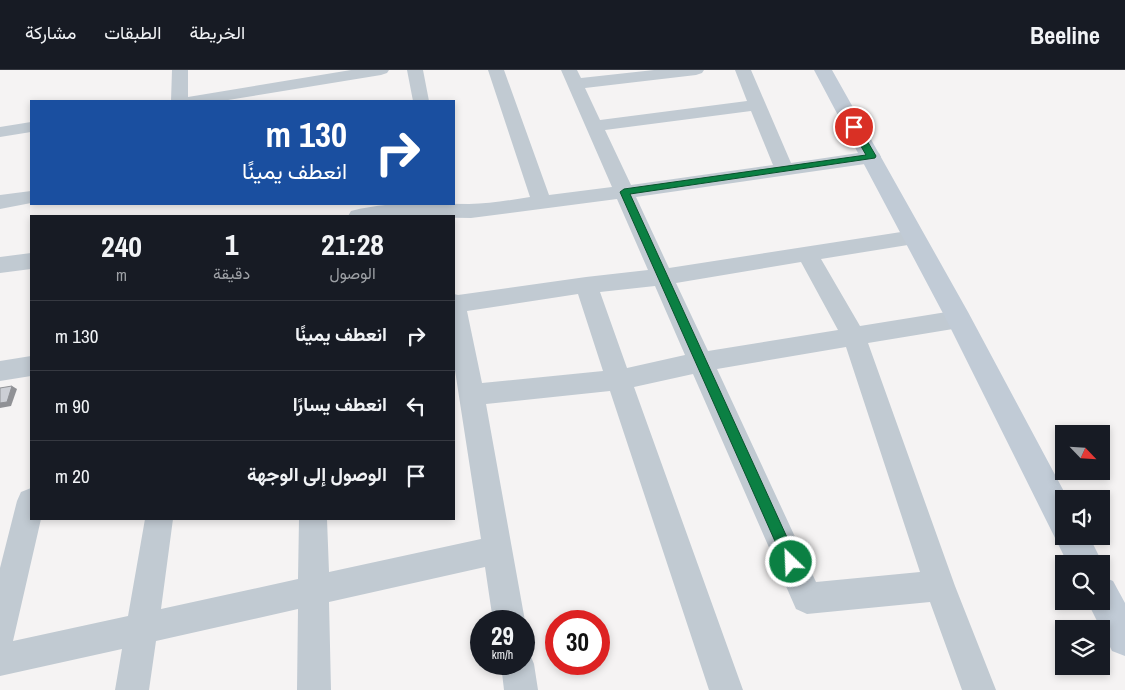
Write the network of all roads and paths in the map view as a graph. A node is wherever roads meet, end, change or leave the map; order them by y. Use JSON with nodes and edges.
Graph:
{"nodes":[{"id":1,"x":180,"y":70,"type":"edge"},
{"id":2,"x":382,"y":70,"type":"edge"},
{"id":3,"x":415,"y":70,"type":"edge"},
{"id":4,"x":496,"y":70,"type":"edge"},
{"id":5,"x":696,"y":70,"type":"edge"},
{"id":6,"x":743,"y":70,"type":"edge"},
{"id":7,"x":823,"y":70,"type":"edge"},
{"id":8,"x":326,"y":75,"type":"edge"},
{"id":9,"x":572,"y":77,"type":"edge"},
{"id":10,"x":179,"y":100,"type":"edge"},
{"id":11,"x":196,"y":100,"type":"edge"},
{"id":12,"x":421,"y":100,"type":"edge"},
{"id":13,"x":758,"y":105,"type":"junction"},
{"id":14,"x":594,"y":126,"type":"junction"},
{"id":15,"x":30,"y":127,"type":"edge"},
{"id":16,"x":0,"y":132,"type":"edge"},
{"id":17,"x":872,"y":156,"type":"junction"},
{"id":18,"x":784,"y":169,"type":"junction"},
{"id":19,"x":624,"y":192,"type":"junction"},
{"id":20,"x":30,"y":197,"type":"edge"},
{"id":21,"x":541,"y":201,"type":"junction"},
{"id":22,"x":0,"y":202,"type":"edge"},
{"id":23,"x":438,"y":210,"type":"edge"},
{"id":24,"x":365,"y":215,"type":"edge"},
{"id":25,"x":914,"y":238,"type":"junction"},
{"id":26,"x":807,"y":254,"type":"junction"},
{"id":27,"x":30,"y":261,"type":"edge"},
{"id":28,"x":0,"y":266,"type":"edge"},
{"id":29,"x":662,"y":277,"type":"junction"},
{"id":30,"x":586,"y":285,"type":"junction"},
{"id":31,"x":455,"y":304,"type":"edge"},
{"id":32,"x":455,"y":309,"type":"edge"},
{"id":33,"x":959,"y":319,"type":"junction"},
{"id":34,"x":854,"y":336,"type":"junction"},
{"id":35,"x":701,"y":362,"type":"junction"},
{"id":36,"x":30,"y":366,"type":"edge"},
{"id":37,"x":0,"y":371,"type":"edge"},
{"id":38,"x":618,"y":380,"type":"junction"},
{"id":39,"x":472,"y":395,"type":"junction"},
{"id":40,"x":30,"y":505,"type":"edge"},
{"id":41,"x":1055,"y":506,"type":"edge"},
{"id":42,"x":159,"y":520,"type":"edge"},
{"id":43,"x":313,"y":520,"type":"edge"},
{"id":44,"x":498,"y":550,"type":"junction"},
{"id":45,"x":940,"y":586,"type":"junction"},
{"id":46,"x":314,"y":590,"type":"junction"},
{"id":47,"x":507,"y":610,"type":"edge"},
{"id":48,"x":1110,"y":610,"type":"edge"},
{"id":49,"x":142,"y":629,"type":"junction"},
{"id":50,"x":0,"y":632,"type":"edge"},
{"id":51,"x":1125,"y":638,"type":"edge"},
{"id":52,"x":0,"y":660,"type":"edge"},
{"id":53,"x":519,"y":675,"type":"edge"},
{"id":54,"x":132,"y":690,"type":"edge"},
{"id":55,"x":314,"y":690,"type":"edge"},
{"id":56,"x":521,"y":690,"type":"edge"},
{"id":57,"x":726,"y":690,"type":"edge"},
{"id":58,"x":979,"y":690,"type":"edge"}],
"edges":[{"from":1,"to":10,"type":"street"},
{"from":2,"to":8,"type":"street"},
{"from":3,"to":12,"type":"street"},
{"from":4,"to":21,"type":"street"},
{"from":5,"to":9,"type":"street"},
{"from":6,"to":13,"type":"street"},
{"from":7,"to":17,"type":"main road"},
{"from":8,"to":11,"type":"street"},
{"from":9,"to":14,"type":"street"},
{"from":13,"to":14,"type":"street"},
{"from":13,"to":18,"type":"street"},
{"from":14,"to":19,"type":"street"},
{"from":15,"to":16,"type":"street"},
{"from":17,"to":18,"type":"street"},
{"from":17,"to":25,"type":"main road"},
{"from":18,"to":19,"type":"street"},
{"from":19,"to":21,"type":"street"},
{"from":19,"to":29,"type":"street"},
{"from":20,"to":22,"type":"street"},
{"from":21,"to":23,"type":"street"},
{"from":23,"to":24,"type":"street"},
{"from":25,"to":26,"type":"street"},
{"from":25,"to":33,"type":"main road"},
{"from":26,"to":29,"type":"street"},
{"from":26,"to":34,"type":"street"},
{"from":27,"to":28,"type":"street"},
{"from":29,"to":30,"type":"street"},
{"from":29,"to":35,"type":"street"},
{"from":30,"to":31,"type":"street"},
{"from":30,"to":38,"type":"street"},
{"from":32,"to":39,"type":"street"},
{"from":33,"to":34,"type":"street"},
{"from":33,"to":41,"type":"main road"},
{"from":34,"to":35,"type":"street"},
{"from":34,"to":45,"type":"street"},
{"from":35,"to":38,"type":"street"},
{"from":35,"to":45,"type":"street"},
{"from":36,"to":37,"type":"street"},
{"from":38,"to":39,"type":"street"},
{"from":38,"to":57,"type":"street"},
{"from":39,"to":44,"type":"street"},
{"from":40,"to":50,"type":"street"},
{"from":42,"to":49,"type":"street"},
{"from":43,"to":46,"type":"street"},
{"from":44,"to":46,"type":"street"},
{"from":44,"to":47,"type":"street"},
{"from":45,"to":58,"type":"street"},
{"from":46,"to":49,"type":"street"},
{"from":46,"to":55,"type":"street"},
{"from":48,"to":51,"type":"main road"},
{"from":49,"to":52,"type":"street"},
{"from":49,"to":54,"type":"street"},
{"from":53,"to":56,"type":"street"}]}
